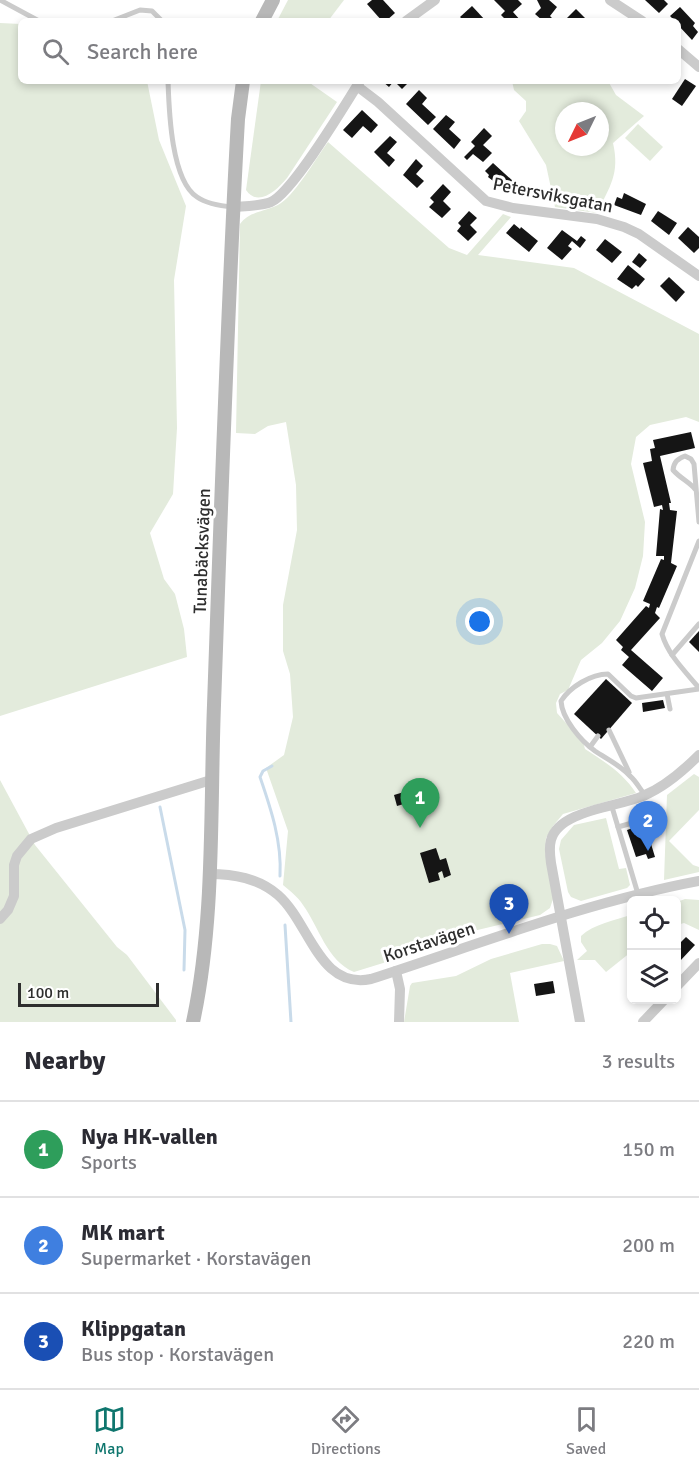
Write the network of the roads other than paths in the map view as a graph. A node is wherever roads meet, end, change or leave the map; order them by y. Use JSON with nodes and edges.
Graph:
{"nodes":[{"id":1,"x":273,"y":0,"type":"edge"},
{"id":2,"x":435,"y":0,"type":"edge"},
{"id":3,"x":610,"y":0,"type":"edge"},
{"id":4,"x":4,"y":1,"type":"edge"},
{"id":5,"x":34,"y":18,"type":"edge"},
{"id":6,"x":119,"y":18,"type":"edge"},
{"id":7,"x":159,"y":18,"type":"edge"},
{"id":8,"x":264,"y":18,"type":"edge"},
{"id":9,"x":410,"y":18,"type":"edge"},
{"id":10,"x":637,"y":18,"type":"edge"},
{"id":11,"x":681,"y":52,"type":"edge"},
{"id":12,"x":699,"y":67,"type":"edge"},
{"id":13,"x":168,"y":84,"type":"edge"},
{"id":14,"x":243,"y":84,"type":"edge"},
{"id":15,"x":357,"y":84,"type":"edge"},
{"id":16,"x":359,"y":84,"type":"edge"},
{"id":17,"x":234,"y":207,"type":"junction"},
{"id":18,"x":699,"y":276,"type":"edge"},
{"id":19,"x":696,"y":489,"type":"junction"},
{"id":20,"x":699,"y":522,"type":"edge"},
{"id":21,"x":699,"y":543,"type":"edge"},
{"id":22,"x":699,"y":624,"type":"edge"},
{"id":23,"x":672,"y":655,"type":"junction"},
{"id":24,"x":699,"y":688,"type":"edge"},
{"id":25,"x":667,"y":694,"type":"junction"},
{"id":26,"x":670,"y":709,"type":"dead end"},
{"id":27,"x":609,"y":730,"type":"dead end"},
{"id":28,"x":598,"y":736,"type":"dead end"},
{"id":29,"x":590,"y":747,"type":"junction"},
{"id":30,"x":699,"y":755,"type":"edge"},
{"id":31,"x":631,"y":776,"type":"junction"},
{"id":32,"x":211,"y":780,"type":"junction"},
{"id":33,"x":645,"y":796,"type":"junction"},
{"id":34,"x":612,"y":807,"type":"junction"},
{"id":35,"x":646,"y":819,"type":"dead end"},
{"id":36,"x":618,"y":827,"type":"junction"},
{"id":37,"x":208,"y":874,"type":"junction"},
{"id":38,"x":699,"y":881,"type":"edge"},
{"id":39,"x":638,"y":894,"type":"junction"},
{"id":40,"x":560,"y":917,"type":"junction"},
{"id":41,"x":0,"y":919,"type":"edge"},
{"id":42,"x":699,"y":963,"type":"edge"},
{"id":43,"x":396,"y":971,"type":"junction"},
{"id":44,"x":681,"y":982,"type":"edge"},
{"id":45,"x":659,"y":1004,"type":"edge"},
{"id":46,"x":193,"y":1022,"type":"edge"},
{"id":47,"x":399,"y":1022,"type":"edge"},
{"id":48,"x":580,"y":1022,"type":"edge"},
{"id":49,"x":643,"y":1022,"type":"edge"}],
"edges":[{"from":1,"to":8,"type":"street"},
{"from":2,"to":9,"type":"street"},
{"from":3,"to":10,"type":"street"},
{"from":4,"to":5,"type":"lane"},
{"from":6,"to":7,"type":"lane"},
{"from":11,"to":12,"type":"street"},
{"from":13,"to":17,"type":"lane"},
{"from":14,"to":17,"type":"street","name":"Tunabäcksvägen"},
{"from":15,"to":17,"type":"street"},
{"from":16,"to":18,"type":"street","name":"Petersviksgatan"},
{"from":17,"to":32,"type":"street","name":"Tunabäcksvägen"},
{"from":19,"to":19,"type":"lane"},
{"from":19,"to":20,"type":"lane"},
{"from":21,"to":23,"type":"lane"},
{"from":22,"to":23,"type":"lane"},
{"from":23,"to":24,"type":"lane"},
{"from":24,"to":25,"type":"lane"},
{"from":25,"to":26,"type":"lane"},
{"from":25,"to":29,"type":"lane"},
{"from":27,"to":31,"type":"lane"},
{"from":28,"to":29,"type":"lane"},
{"from":29,"to":31,"type":"lane"},
{"from":30,"to":33,"type":"street"},
{"from":31,"to":33,"type":"lane"},
{"from":32,"to":37,"type":"street","name":"Tunabäcksvägen"},
{"from":32,"to":41,"type":"street"},
{"from":33,"to":34,"type":"street"},
{"from":34,"to":36,"type":"lane"},
{"from":34,"to":40,"type":"street"},
{"from":35,"to":36,"type":"lane"},
{"from":36,"to":39,"type":"lane"},
{"from":37,"to":43,"type":"street","name":"Korstavägen"},
{"from":37,"to":46,"type":"street","name":"Tunabäcksvägen"},
{"from":38,"to":39,"type":"street","name":"Korstavägen"},
{"from":39,"to":40,"type":"street","name":"Korstavägen"},
{"from":40,"to":43,"type":"street","name":"Korstavägen"},
{"from":40,"to":48,"type":"street"},
{"from":42,"to":44,"type":"street"},
{"from":43,"to":47,"type":"street"},
{"from":45,"to":49,"type":"street"}]}
